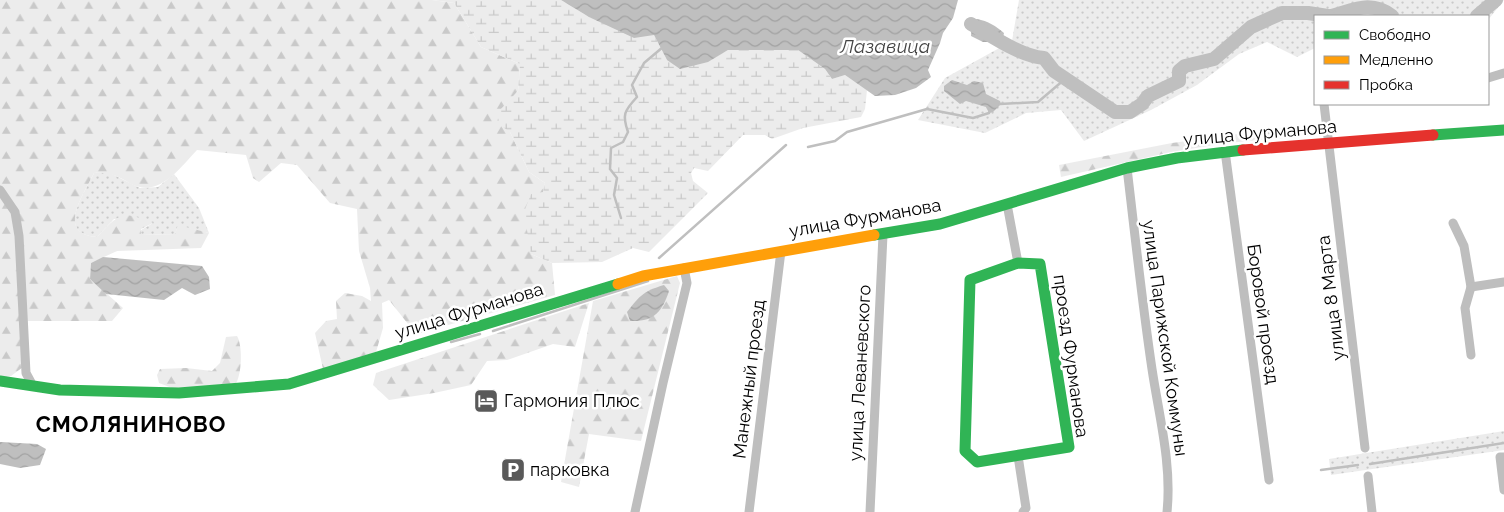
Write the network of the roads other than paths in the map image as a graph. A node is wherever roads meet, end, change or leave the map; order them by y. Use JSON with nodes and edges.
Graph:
{"nodes":[{"id":1,"x":1504,"y":73,"type":"edge"},
{"id":2,"x":1489,"y":78,"type":"edge"},
{"id":3,"x":1324,"y":105,"type":"edge"},
{"id":4,"x":1504,"y":130,"type":"edge"},
{"id":5,"x":1328,"y":144,"type":"junction"},
{"id":6,"x":1225,"y":151,"type":"junction"},
{"id":7,"x":1127,"y":168,"type":"junction"},
{"id":8,"x":0,"y":190,"type":"edge"},
{"id":9,"x":1007,"y":204,"type":"junction"},
{"id":10,"x":1453,"y":223,"type":"dead end"},
{"id":11,"x":883,"y":235,"type":"junction"},
{"id":12,"x":781,"y":251,"type":"junction"},
{"id":13,"x":1018,"y":264,"type":"junction"},
{"id":14,"x":684,"y":268,"type":"junction"},
{"id":15,"x":1504,"y":282,"type":"edge"},
{"id":16,"x":1471,"y":287,"type":"junction"},
{"id":17,"x":1471,"y":355,"type":"dead end"},
{"id":18,"x":0,"y":381,"type":"edge"},
{"id":19,"x":34,"y":386,"type":"junction"},
{"id":20,"x":1365,"y":448,"type":"dead end"},
{"id":21,"x":1018,"y":456,"type":"junction"},
{"id":22,"x":1502,"y":457,"type":"edge"},
{"id":23,"x":1368,"y":476,"type":"dead end"},
{"id":24,"x":1269,"y":480,"type":"dead end"},
{"id":25,"x":1504,"y":490,"type":"edge"},
{"id":26,"x":1024,"y":510,"type":"edge"},
{"id":27,"x":635,"y":512,"type":"edge"},
{"id":28,"x":749,"y":512,"type":"edge"},
{"id":29,"x":870,"y":512,"type":"edge"},
{"id":30,"x":1166,"y":512,"type":"edge"},
{"id":31,"x":1372,"y":512,"type":"edge"}],
"edges":[{"from":1,"to":2,"type":"street"},
{"from":3,"to":5,"type":"street","name":"улица 8 Марта"},
{"from":4,"to":5,"type":"main road","name":"улица Фурманова"},
{"from":5,"to":6,"type":"main road","name":"улица Фурманова"},
{"from":5,"to":20,"type":"street","name":"улица 8 Марта"},
{"from":6,"to":7,"type":"main road","name":"улица Фурманова"},
{"from":6,"to":24,"type":"street","name":"Боровой проезд"},
{"from":7,"to":9,"type":"main road","name":"улица Фурманова"},
{"from":7,"to":30,"type":"street","name":"улица Парижской Коммуны"},
{"from":8,"to":19,"type":"street"},
{"from":9,"to":11,"type":"main road","name":"улица Фурманова"},
{"from":9,"to":13,"type":"street"},
{"from":10,"to":16,"type":"street"},
{"from":11,"to":12,"type":"main road","name":"улица Фурманова"},
{"from":11,"to":29,"type":"street","name":"улица Леваневского"},
{"from":12,"to":14,"type":"main road","name":"улица Фурманова"},
{"from":12,"to":28,"type":"street","name":"Манежный проезд"},
{"from":13,"to":21,"type":"main road","name":"проезд Фурманова"},
{"from":13,"to":21,"type":"main road","name":"проезд Фурманова"},
{"from":14,"to":19,"type":"main road","name":"улица Фурманова"},
{"from":14,"to":27,"type":"street"},
{"from":15,"to":16,"type":"street"},
{"from":16,"to":17,"type":"street"},
{"from":18,"to":19,"type":"main road","name":"улица Фурманова"},
{"from":21,"to":26,"type":"street"},
{"from":22,"to":25,"type":"street"},
{"from":23,"to":31,"type":"street"}]}
